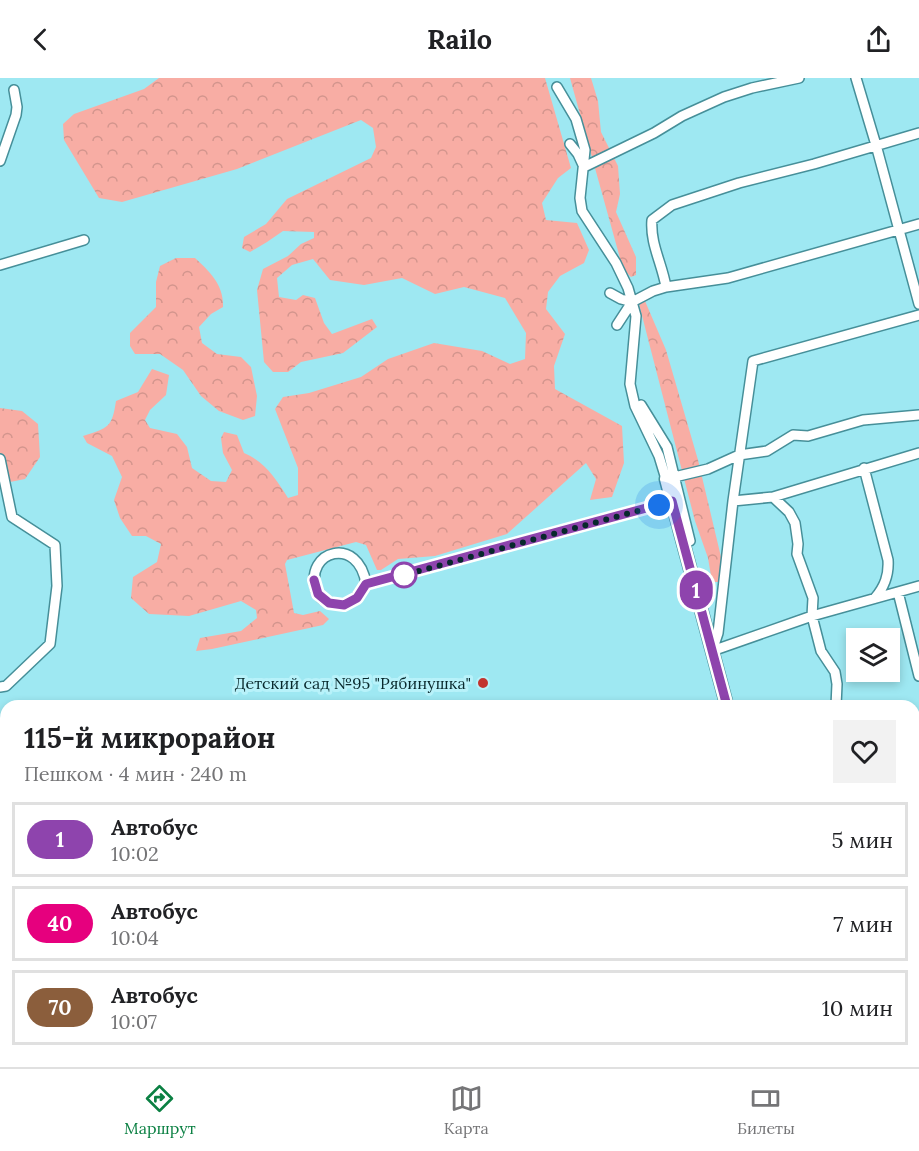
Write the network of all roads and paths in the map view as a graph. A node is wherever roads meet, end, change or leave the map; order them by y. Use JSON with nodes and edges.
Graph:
{"nodes":[{"id":1,"x":799,"y":78,"type":"edge"},
{"id":2,"x":856,"y":78,"type":"edge"},
{"id":3,"x":557,"y":87,"type":"dead end"},
{"id":4,"x":14,"y":90,"type":"dead end"},
{"id":5,"x":919,"y":133,"type":"edge"},
{"id":6,"x":570,"y":144,"type":"dead end"},
{"id":7,"x":876,"y":145,"type":"junction"},
{"id":8,"x":0,"y":161,"type":"edge"},
{"id":9,"x":584,"y":167,"type":"junction"},
{"id":10,"x":919,"y":224,"type":"edge"},
{"id":11,"x":900,"y":230,"type":"junction"},
{"id":12,"x":84,"y":240,"type":"dead end"},
{"id":13,"x":0,"y":265,"type":"edge"},
{"id":14,"x":666,"y":287,"type":"junction"},
{"id":15,"x":610,"y":293,"type":"dead end"},
{"id":16,"x":632,"y":302,"type":"junction"},
{"id":17,"x":919,"y":304,"type":"edge"},
{"id":18,"x":919,"y":315,"type":"edge"},
{"id":19,"x":617,"y":325,"type":"dead end"},
{"id":20,"x":919,"y":415,"type":"edge"},
{"id":21,"x":919,"y":453,"type":"edge"},
{"id":22,"x":739,"y":455,"type":"junction"},
{"id":23,"x":0,"y":459,"type":"edge"},
{"id":24,"x":864,"y":468,"type":"junction"},
{"id":25,"x":670,"y":478,"type":"junction"},
{"id":26,"x":773,"y":497,"type":"junction"},
{"id":27,"x":672,"y":501,"type":"junction"},
{"id":28,"x":733,"y":501,"type":"junction"},
{"id":29,"x":690,"y":541,"type":"dead end"},
{"id":30,"x":366,"y":584,"type":"junction"},
{"id":31,"x":919,"y":586,"type":"edge"},
{"id":32,"x":898,"y":592,"type":"junction"},
{"id":33,"x":875,"y":598,"type":"junction"},
{"id":34,"x":812,"y":616,"type":"junction"},
{"id":35,"x":712,"y":651,"type":"junction"},
{"id":36,"x":919,"y":676,"type":"edge"},
{"id":37,"x":0,"y":687,"type":"edge"},
{"id":38,"x":725,"y":700,"type":"edge"},
{"id":39,"x":836,"y":700,"type":"edge"}],
"edges":[{"from":1,"to":9,"type":"street"},
{"from":2,"to":7,"type":"street"},
{"from":3,"to":9,"type":"street"},
{"from":4,"to":8,"type":"street"},
{"from":5,"to":7,"type":"street"},
{"from":6,"to":9,"type":"street"},
{"from":7,"to":11,"type":"street"},
{"from":7,"to":14,"type":"street"},
{"from":9,"to":16,"type":"street"},
{"from":10,"to":11,"type":"street"},
{"from":11,"to":14,"type":"street"},
{"from":11,"to":17,"type":"street"},
{"from":12,"to":13,"type":"street"},
{"from":14,"to":16,"type":"street"},
{"from":15,"to":16,"type":"street"},
{"from":16,"to":19,"type":"street"},
{"from":16,"to":25,"type":"street"},
{"from":18,"to":22,"type":"street"},
{"from":20,"to":22,"type":"street"},
{"from":21,"to":24,"type":"street"},
{"from":22,"to":25,"type":"street"},
{"from":22,"to":28,"type":"street"},
{"from":23,"to":37,"type":"street"},
{"from":24,"to":26,"type":"street"},
{"from":24,"to":33,"type":"street"},
{"from":25,"to":27,"type":"street"},
{"from":25,"to":29,"type":"street"},
{"from":26,"to":28,"type":"street"},
{"from":26,"to":34,"type":"street"},
{"from":27,"to":30,"type":"street"},
{"from":27,"to":35,"type":"street"},
{"from":28,"to":35,"type":"street"},
{"from":30,"to":30,"type":"street"},
{"from":31,"to":32,"type":"street"},
{"from":32,"to":33,"type":"street"},
{"from":32,"to":36,"type":"street"},
{"from":33,"to":34,"type":"street"},
{"from":34,"to":35,"type":"street"},
{"from":34,"to":39,"type":"street"},
{"from":35,"to":38,"type":"street"}]}
